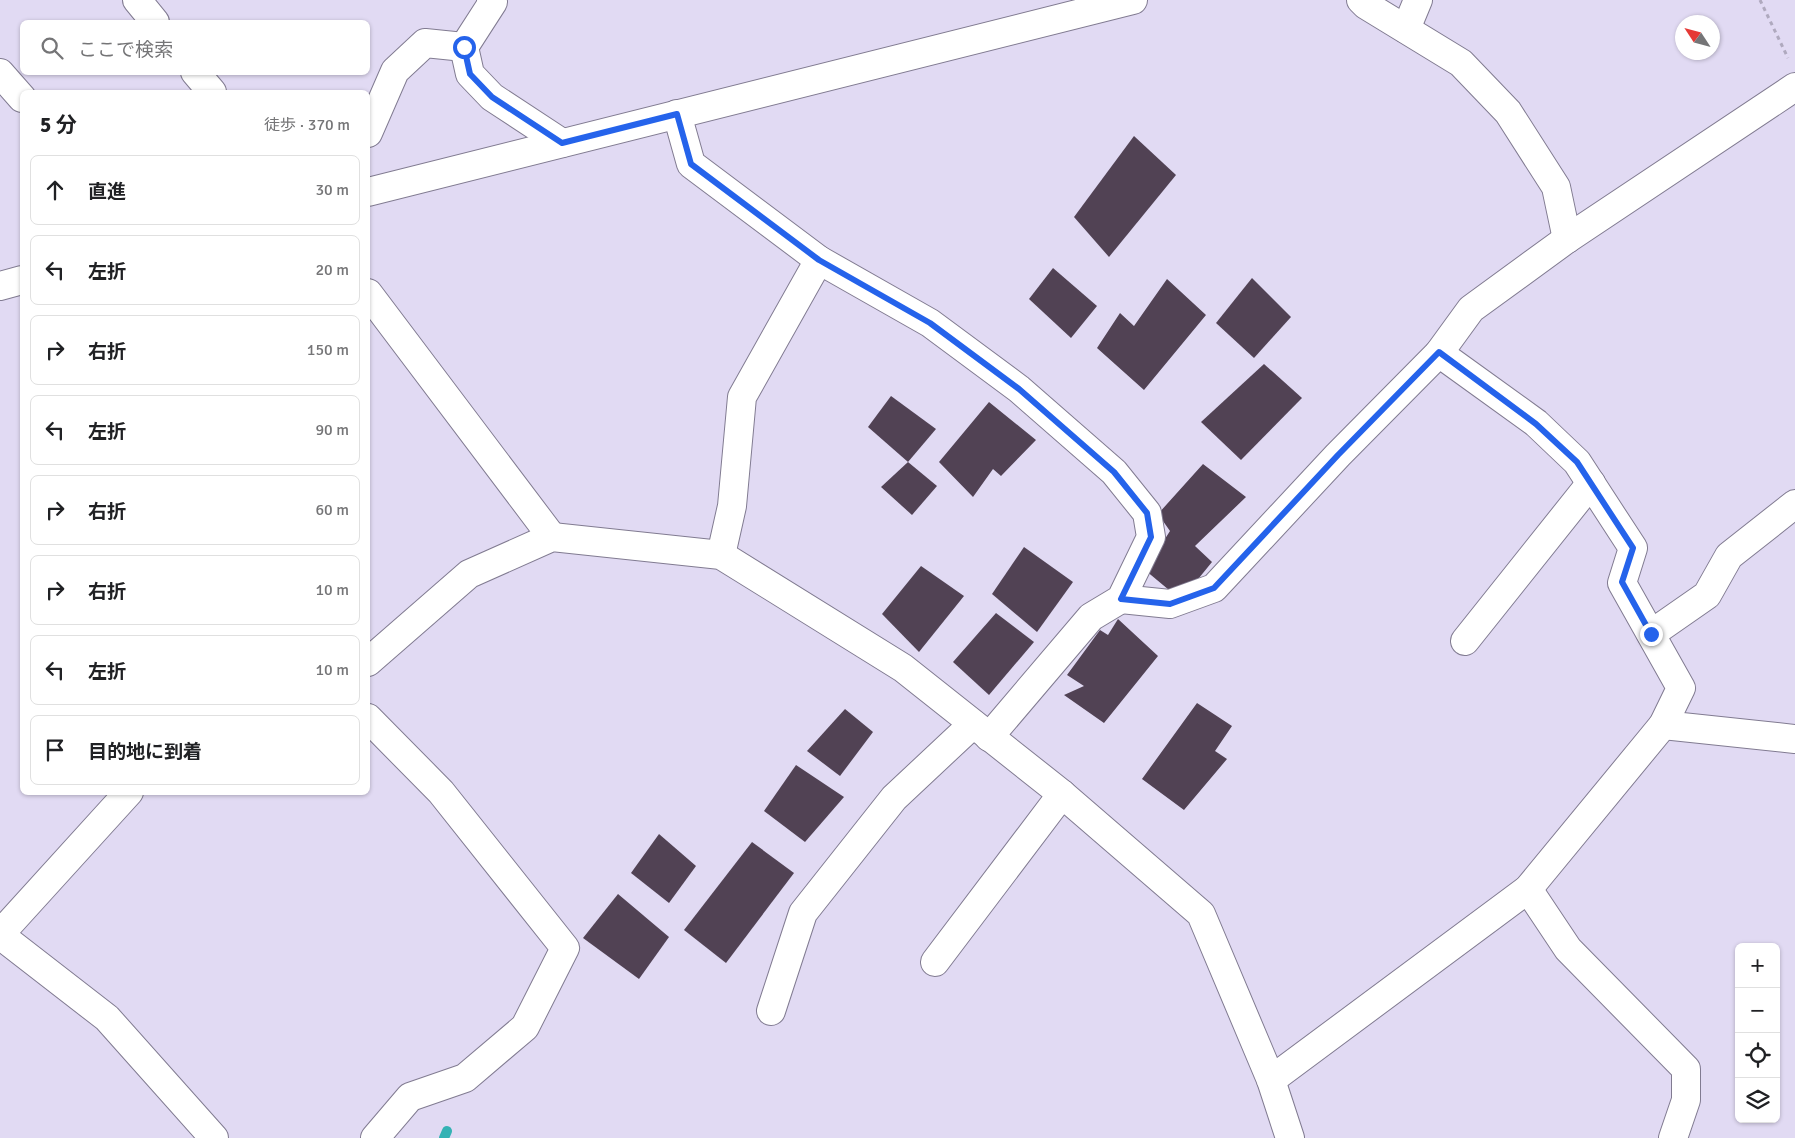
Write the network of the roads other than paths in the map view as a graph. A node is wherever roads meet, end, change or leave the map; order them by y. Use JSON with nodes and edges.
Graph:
{"nodes":[{"id":1,"x":137,"y":0,"type":"edge"},
{"id":2,"x":491,"y":0,"type":"edge"},
{"id":3,"x":1133,"y":0,"type":"edge"},
{"id":4,"x":1361,"y":0,"type":"edge"},
{"id":5,"x":1418,"y":0,"type":"edge"},
{"id":6,"x":153,"y":20,"type":"edge"},
{"id":7,"x":1406,"y":29,"type":"junction"},
{"id":8,"x":464,"y":47,"type":"junction"},
{"id":9,"x":0,"y":73,"type":"edge"},
{"id":10,"x":198,"y":75,"type":"edge"},
{"id":11,"x":1793,"y":76,"type":"edge"},
{"id":12,"x":210,"y":90,"type":"edge"},
{"id":13,"x":20,"y":96,"type":"edge"},
{"id":14,"x":677,"y":114,"type":"junction"},
{"id":15,"x":370,"y":128,"type":"edge"},
{"id":16,"x":562,"y":143,"type":"junction"},
{"id":17,"x":370,"y":191,"type":"edge"},
{"id":18,"x":1567,"y":239,"type":"junction"},
{"id":19,"x":819,"y":260,"type":"junction"},
{"id":20,"x":20,"y":281,"type":"edge"},
{"id":21,"x":0,"y":286,"type":"edge"},
{"id":22,"x":370,"y":296,"type":"edge"},
{"id":23,"x":1439,"y":352,"type":"junction"},
{"id":24,"x":1591,"y":482,"type":"junction"},
{"id":25,"x":1795,"y":504,"type":"edge"},
{"id":26,"x":552,"y":537,"type":"junction"},
{"id":27,"x":721,"y":555,"type":"junction"},
{"id":28,"x":1121,"y":599,"type":"junction"},
{"id":29,"x":1651,"y":634,"type":"junction"},
{"id":30,"x":1466,"y":641,"type":"dead end"},
{"id":31,"x":370,"y":660,"type":"edge"},
{"id":32,"x":370,"y":720,"type":"edge"},
{"id":33,"x":1663,"y":725,"type":"junction"},
{"id":34,"x":981,"y":730,"type":"junction"},
{"id":35,"x":1795,"y":739,"type":"edge"},
{"id":36,"x":1062,"y":794,"type":"junction"},
{"id":37,"x":126,"y":795,"type":"edge"},
{"id":38,"x":1528,"y":888,"type":"junction"},
{"id":39,"x":4,"y":922,"type":"edge"},
{"id":40,"x":935,"y":962,"type":"dead end"},
{"id":41,"x":771,"y":1011,"type":"dead end"},
{"id":42,"x":1271,"y":1080,"type":"junction"},
{"id":43,"x":214,"y":1138,"type":"edge"},
{"id":44,"x":375,"y":1138,"type":"edge"},
{"id":45,"x":1290,"y":1138,"type":"edge"},
{"id":46,"x":1673,"y":1138,"type":"edge"}],
"edges":[{"from":1,"to":6,"type":"street"},
{"from":2,"to":8,"type":"street"},
{"from":3,"to":14,"type":"street"},
{"from":4,"to":7,"type":"street"},
{"from":5,"to":7,"type":"street"},
{"from":7,"to":18,"type":"street"},
{"from":8,"to":15,"type":"street"},
{"from":8,"to":16,"type":"street"},
{"from":9,"to":13,"type":"street"},
{"from":10,"to":12,"type":"street"},
{"from":11,"to":18,"type":"street"},
{"from":14,"to":16,"type":"street"},
{"from":14,"to":19,"type":"street"},
{"from":16,"to":17,"type":"street"},
{"from":18,"to":23,"type":"street"},
{"from":19,"to":27,"type":"street"},
{"from":19,"to":28,"type":"street"},
{"from":20,"to":21,"type":"street"},
{"from":22,"to":26,"type":"street"},
{"from":23,"to":24,"type":"street"},
{"from":23,"to":28,"type":"street"},
{"from":24,"to":29,"type":"street"},
{"from":24,"to":30,"type":"street"},
{"from":25,"to":29,"type":"street"},
{"from":26,"to":27,"type":"street"},
{"from":26,"to":31,"type":"street"},
{"from":27,"to":34,"type":"street"},
{"from":28,"to":34,"type":"street"},
{"from":29,"to":33,"type":"street"},
{"from":32,"to":44,"type":"street"},
{"from":33,"to":35,"type":"street"},
{"from":33,"to":38,"type":"street"},
{"from":34,"to":36,"type":"street"},
{"from":34,"to":41,"type":"street"},
{"from":36,"to":40,"type":"street"},
{"from":36,"to":42,"type":"street"},
{"from":37,"to":39,"type":"street"},
{"from":38,"to":42,"type":"street"},
{"from":38,"to":46,"type":"street"},
{"from":39,"to":43,"type":"street"},
{"from":42,"to":45,"type":"street"}]}
